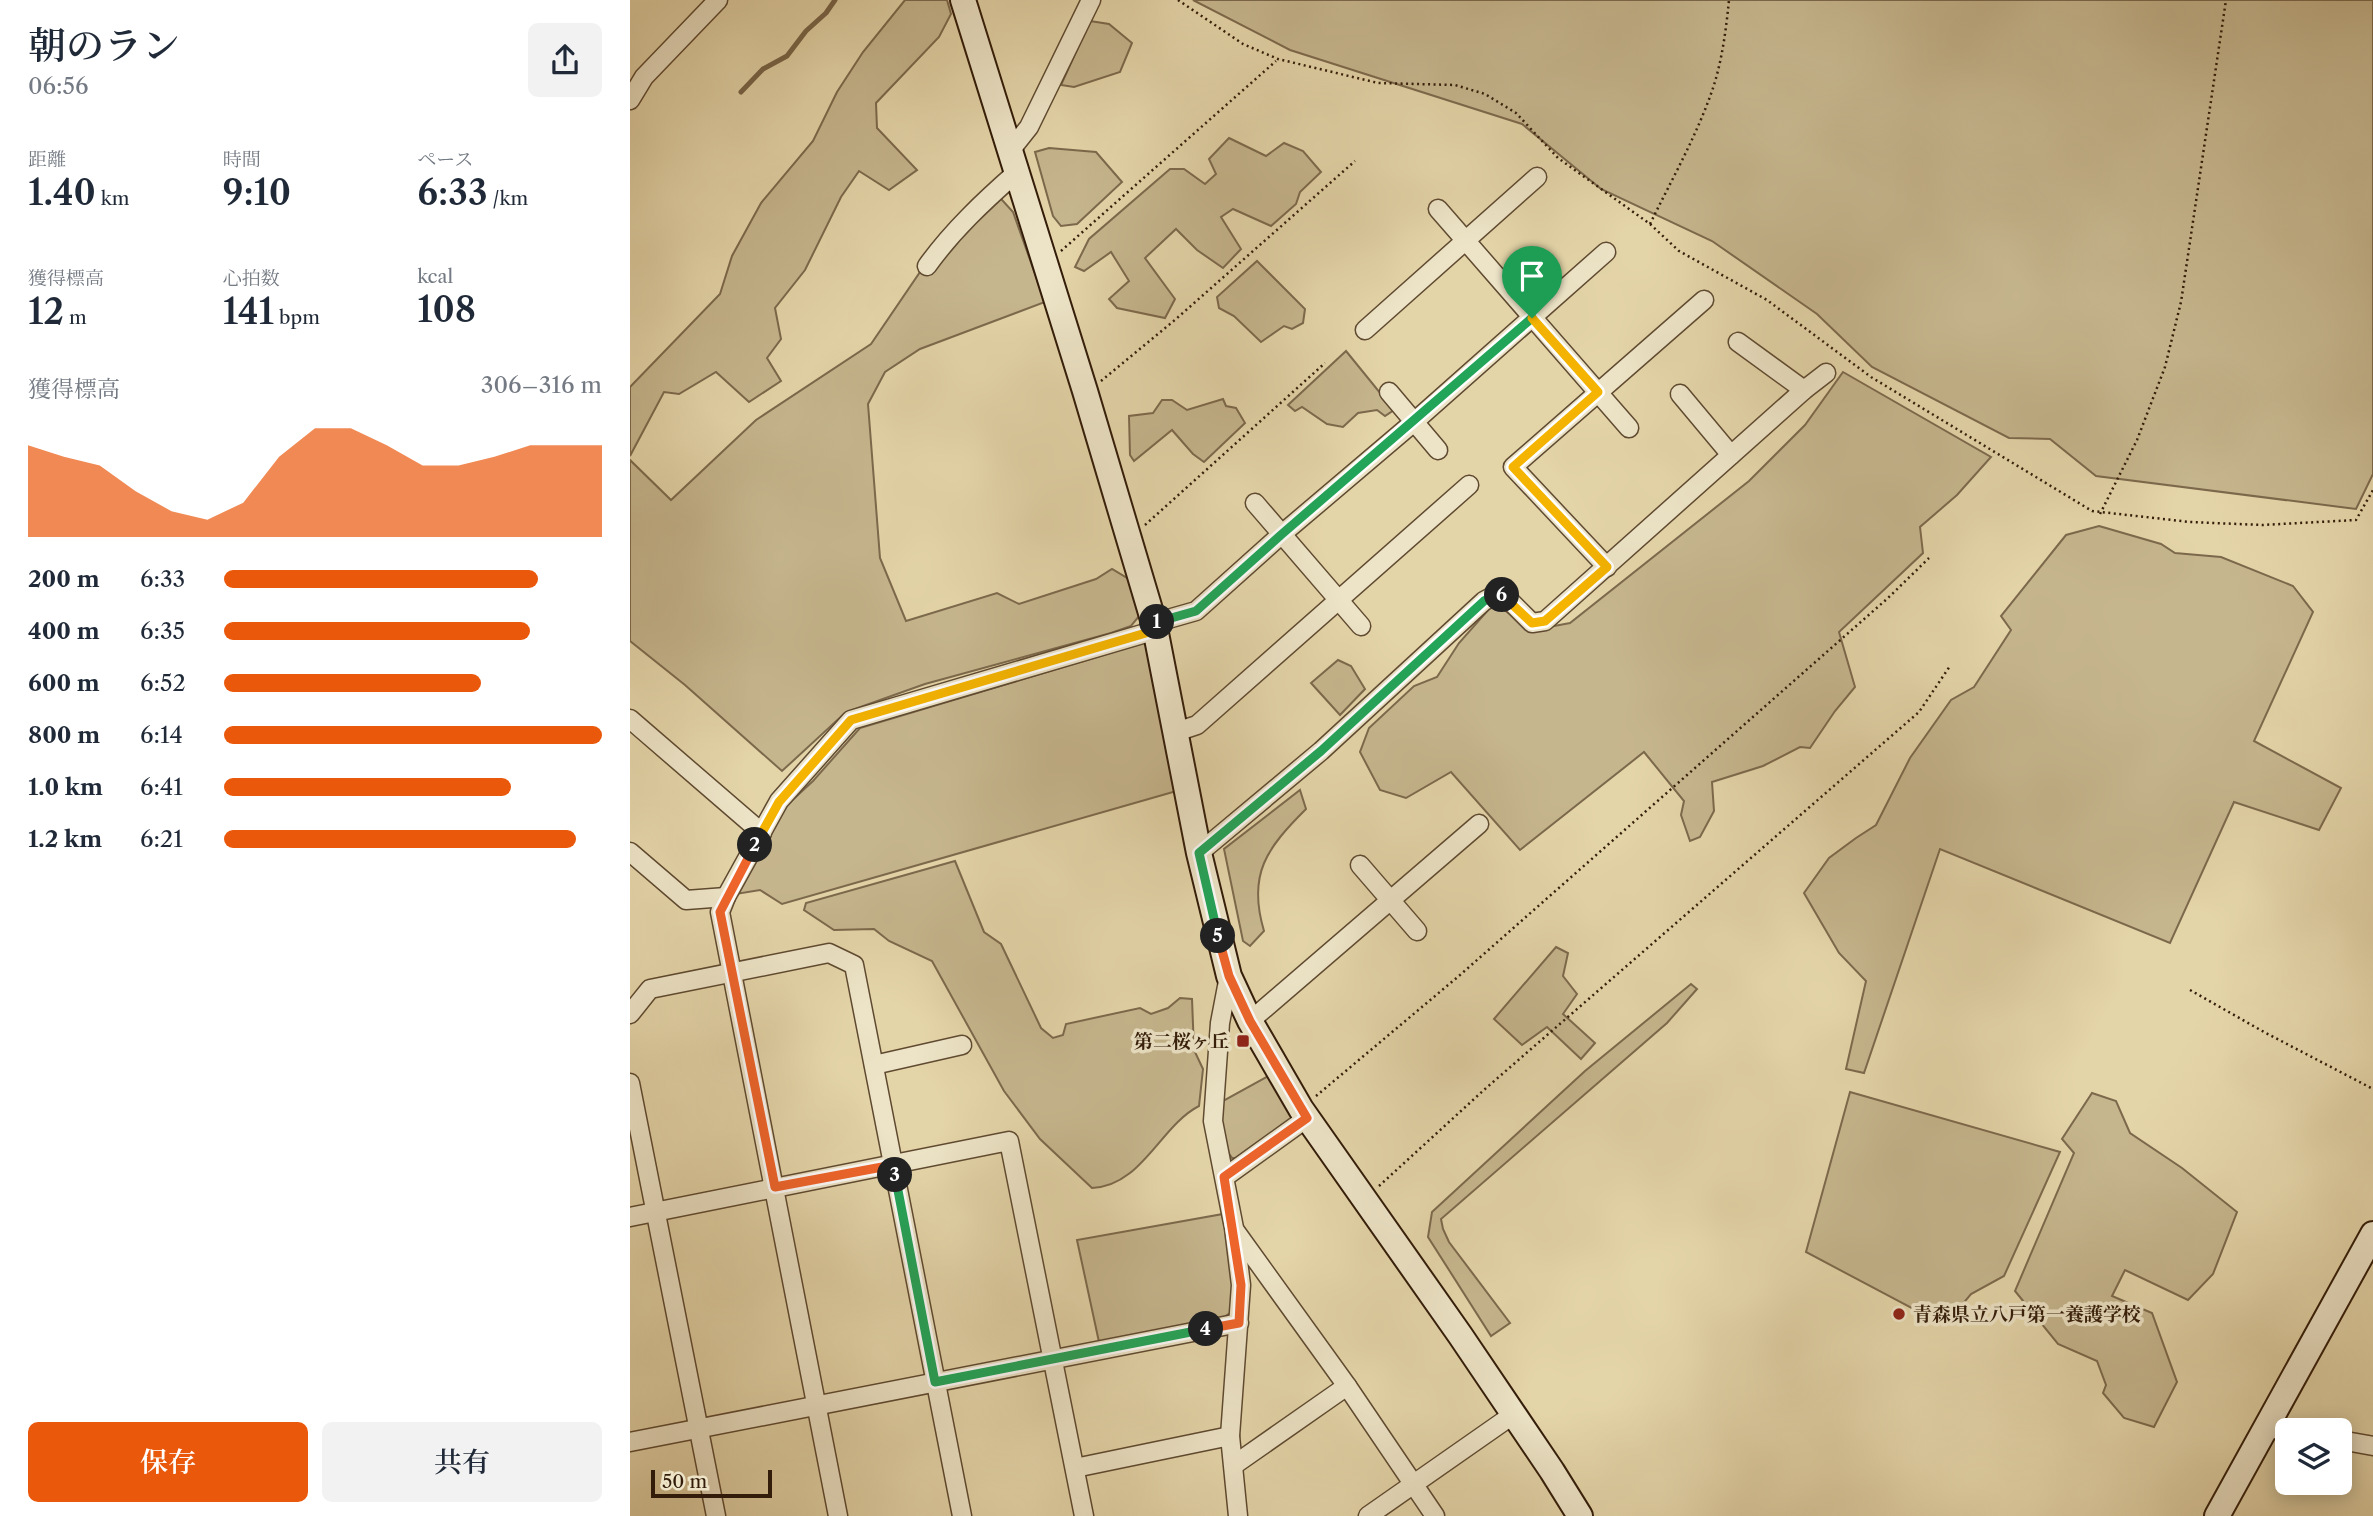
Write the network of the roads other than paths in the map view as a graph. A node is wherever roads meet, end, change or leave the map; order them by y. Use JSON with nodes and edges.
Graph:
{"nodes":[{"id":1,"x":718,"y":0,"type":"edge"},
{"id":2,"x":963,"y":0,"type":"edge"},
{"id":3,"x":1091,"y":0,"type":"edge"},
{"id":4,"x":630,"y":100,"type":"edge"},
{"id":5,"x":1014,"y":162,"type":"junction"},
{"id":6,"x":1537,"y":177,"type":"dead end"},
{"id":7,"x":1438,"y":209,"type":"dead end"},
{"id":8,"x":1465,"y":241,"type":"junction"},
{"id":9,"x":1606,"y":253,"type":"dead end"},
{"id":10,"x":927,"y":267,"type":"dead end"},
{"id":11,"x":1704,"y":300,"type":"dead end"},
{"id":12,"x":1532,"y":318,"type":"junction"},
{"id":13,"x":1365,"y":330,"type":"dead end"},
{"id":14,"x":1738,"y":342,"type":"dead end"},
{"id":15,"x":1826,"y":373,"type":"dead end"},
{"id":16,"x":1804,"y":390,"type":"junction"},
{"id":17,"x":1389,"y":392,"type":"dead end"},
{"id":18,"x":1598,"y":392,"type":"junction"},
{"id":19,"x":1680,"y":394,"type":"dead end"},
{"id":20,"x":1414,"y":422,"type":"junction"},
{"id":21,"x":1629,"y":428,"type":"dead end"},
{"id":22,"x":1438,"y":450,"type":"dead end"},
{"id":23,"x":1731,"y":455,"type":"junction"},
{"id":24,"x":1469,"y":485,"type":"dead end"},
{"id":25,"x":1255,"y":503,"type":"dead end"},
{"id":26,"x":1282,"y":534,"type":"junction"},
{"id":27,"x":1607,"y":567,"type":"junction"},
{"id":28,"x":1338,"y":600,"type":"junction"},
{"id":29,"x":1155,"y":626,"type":"junction"},
{"id":30,"x":1361,"y":626,"type":"dead end"},
{"id":31,"x":630,"y":719,"type":"edge"},
{"id":32,"x":1176,"y":732,"type":"junction"},
{"id":33,"x":1479,"y":824,"type":"dead end"},
{"id":34,"x":762,"y":833,"type":"junction"},
{"id":35,"x":630,"y":852,"type":"edge"},
{"id":36,"x":1199,"y":853,"type":"junction"},
{"id":37,"x":1360,"y":865,"type":"dead end"},
{"id":38,"x":726,"y":897,"type":"junction"},
{"id":39,"x":1390,"y":900,"type":"junction"},
{"id":40,"x":1417,"y":931,"type":"dead end"},
{"id":41,"x":732,"y":972,"type":"junction"},
{"id":42,"x":1229,"y":976,"type":"junction"},
{"id":43,"x":630,"y":1014,"type":"edge"},
{"id":44,"x":1250,"y":1021,"type":"junction"},
{"id":45,"x":962,"y":1045,"type":"dead end"},
{"id":46,"x":874,"y":1065,"type":"junction"},
{"id":47,"x":630,"y":1083,"type":"edge"},
{"id":48,"x":1304,"y":1114,"type":"junction"},
{"id":49,"x":893,"y":1165,"type":"junction"},
{"id":50,"x":1224,"y":1177,"type":"junction"},
{"id":51,"x":775,"y":1187,"type":"junction"},
{"id":52,"x":656,"y":1212,"type":"junction"},
{"id":53,"x":630,"y":1217,"type":"edge"},
{"id":54,"x":1234,"y":1228,"type":"junction"},
{"id":55,"x":2373,"y":1234,"type":"edge"},
{"id":56,"x":1239,"y":1323,"type":"junction"},
{"id":57,"x":1053,"y":1359,"type":"junction"},
{"id":58,"x":935,"y":1382,"type":"junction"},
{"id":59,"x":1347,"y":1386,"type":"junction"},
{"id":60,"x":817,"y":1405,"type":"junction"},
{"id":61,"x":1514,"y":1413,"type":"junction"},
{"id":62,"x":2282,"y":1418,"type":"edge"},
{"id":63,"x":699,"y":1428,"type":"junction"},
{"id":64,"x":2275,"y":1432,"type":"edge"},
{"id":65,"x":1230,"y":1436,"type":"junction"},
{"id":66,"x":630,"y":1442,"type":"edge"},
{"id":67,"x":2352,"y":1442,"type":"edge"},
{"id":68,"x":2373,"y":1446,"type":"edge"},
{"id":69,"x":1234,"y":1465,"type":"junction"},
{"id":70,"x":1075,"y":1468,"type":"junction"},
{"id":71,"x":1413,"y":1485,"type":"junction"},
{"id":72,"x":1576,"y":1515,"type":"edge"},
{"id":73,"x":716,"y":1516,"type":"edge"},
{"id":74,"x":838,"y":1516,"type":"edge"},
{"id":75,"x":962,"y":1516,"type":"edge"},
{"id":76,"x":1084,"y":1516,"type":"edge"},
{"id":77,"x":1237,"y":1516,"type":"edge"},
{"id":78,"x":1368,"y":1516,"type":"edge"},
{"id":79,"x":1434,"y":1516,"type":"edge"},
{"id":80,"x":2217,"y":1516,"type":"edge"}],
"edges":[{"from":1,"to":4,"type":"street"},
{"from":2,"to":5,"type":"street"},
{"from":3,"to":5,"type":"street"},
{"from":5,"to":10,"type":"street"},
{"from":5,"to":29,"type":"street"},
{"from":6,"to":8,"type":"street"},
{"from":7,"to":8,"type":"street"},
{"from":8,"to":12,"type":"street"},
{"from":8,"to":13,"type":"street"},
{"from":9,"to":12,"type":"street"},
{"from":11,"to":18,"type":"street"},
{"from":12,"to":18,"type":"street"},
{"from":12,"to":20,"type":"street"},
{"from":14,"to":16,"type":"street"},
{"from":15,"to":16,"type":"street"},
{"from":16,"to":23,"type":"street"},
{"from":17,"to":20,"type":"street"},
{"from":18,"to":21,"type":"street"},
{"from":18,"to":27,"type":"street"},
{"from":19,"to":23,"type":"street"},
{"from":20,"to":22,"type":"street"},
{"from":20,"to":26,"type":"street"},
{"from":23,"to":27,"type":"street"},
{"from":24,"to":28,"type":"street"},
{"from":25,"to":26,"type":"street"},
{"from":26,"to":28,"type":"street"},
{"from":26,"to":29,"type":"street"},
{"from":27,"to":36,"type":"street"},
{"from":28,"to":30,"type":"street"},
{"from":28,"to":32,"type":"street"},
{"from":29,"to":32,"type":"street"},
{"from":29,"to":34,"type":"street"},
{"from":31,"to":34,"type":"street"},
{"from":32,"to":36,"type":"street"},
{"from":33,"to":39,"type":"street"},
{"from":34,"to":38,"type":"street"},
{"from":35,"to":38,"type":"street"},
{"from":36,"to":42,"type":"street"},
{"from":37,"to":39,"type":"street"},
{"from":38,"to":41,"type":"street"},
{"from":39,"to":40,"type":"street"},
{"from":39,"to":44,"type":"street"},
{"from":41,"to":43,"type":"street"},
{"from":41,"to":46,"type":"street"},
{"from":41,"to":51,"type":"street"},
{"from":42,"to":44,"type":"street"},
{"from":42,"to":50,"type":"street"},
{"from":44,"to":48,"type":"street"},
{"from":45,"to":46,"type":"street"},
{"from":46,"to":49,"type":"street"},
{"from":47,"to":52,"type":"street"},
{"from":48,"to":50,"type":"street"},
{"from":48,"to":61,"type":"street"},
{"from":49,"to":51,"type":"street"},
{"from":49,"to":57,"type":"street"},
{"from":49,"to":58,"type":"street"},
{"from":50,"to":54,"type":"street"},
{"from":51,"to":52,"type":"street"},
{"from":51,"to":60,"type":"street"},
{"from":52,"to":53,"type":"street"},
{"from":52,"to":63,"type":"street"},
{"from":54,"to":56,"type":"street"},
{"from":54,"to":59,"type":"street"},
{"from":55,"to":62,"type":"street"},
{"from":56,"to":57,"type":"street"},
{"from":56,"to":65,"type":"street"},
{"from":57,"to":58,"type":"street"},
{"from":57,"to":70,"type":"street"},
{"from":58,"to":60,"type":"street"},
{"from":58,"to":75,"type":"street"},
{"from":59,"to":69,"type":"street"},
{"from":59,"to":71,"type":"street"},
{"from":60,"to":63,"type":"street"},
{"from":60,"to":74,"type":"street"},
{"from":61,"to":71,"type":"street"},
{"from":61,"to":72,"type":"street"},
{"from":63,"to":66,"type":"street"},
{"from":63,"to":73,"type":"street"},
{"from":64,"to":80,"type":"street"},
{"from":65,"to":69,"type":"street"},
{"from":65,"to":70,"type":"street"},
{"from":67,"to":68,"type":"street"},
{"from":69,"to":77,"type":"street"},
{"from":70,"to":76,"type":"street"},
{"from":71,"to":78,"type":"street"},
{"from":71,"to":79,"type":"street"}]}
